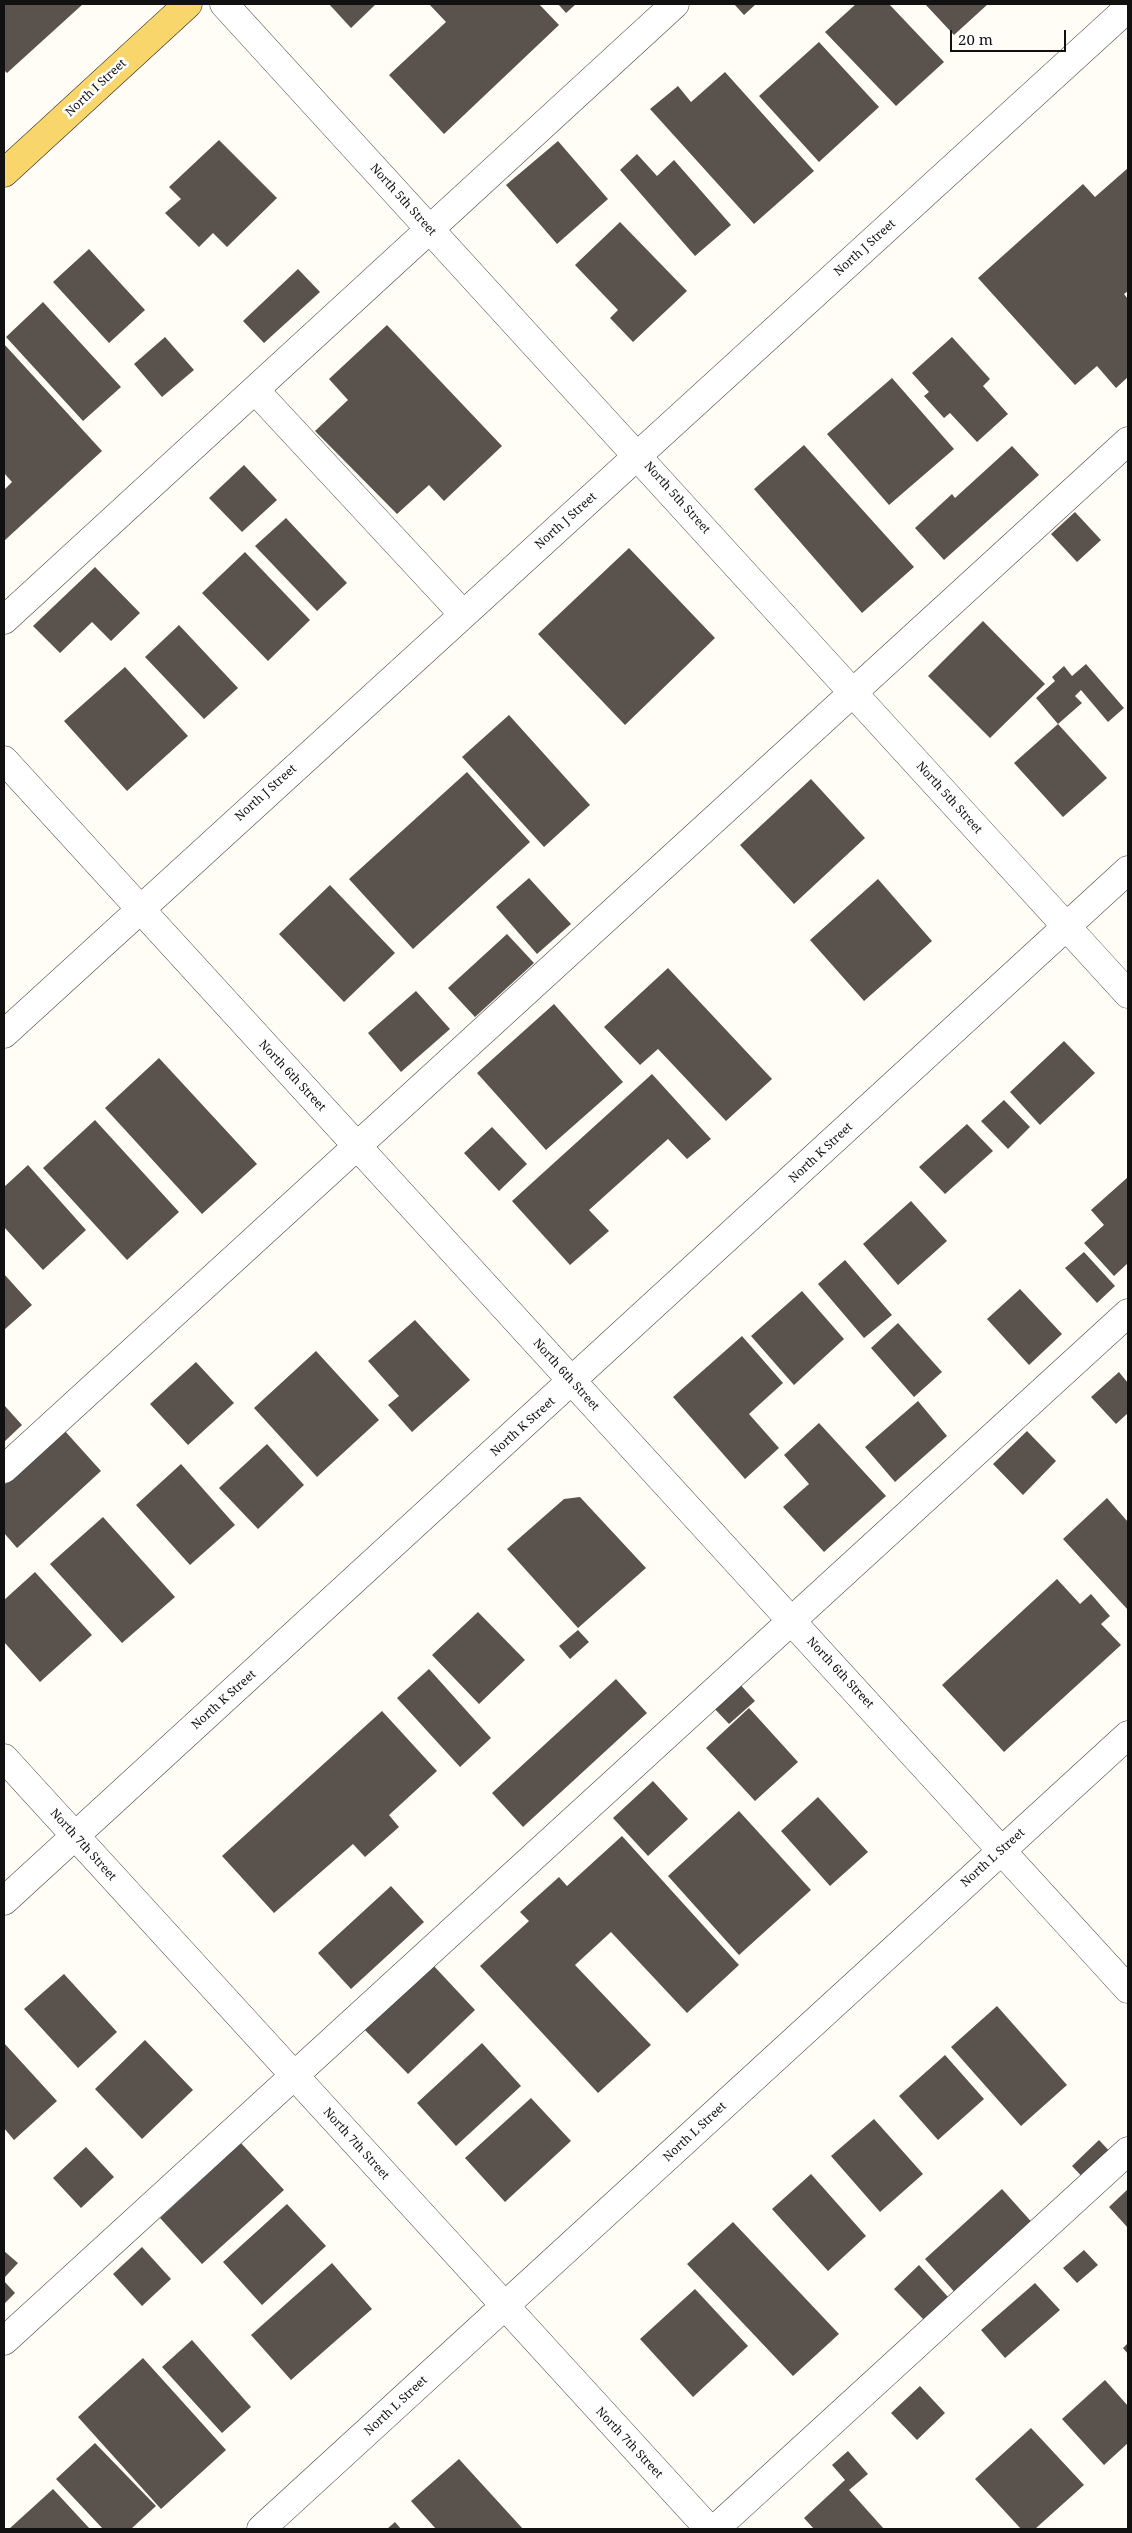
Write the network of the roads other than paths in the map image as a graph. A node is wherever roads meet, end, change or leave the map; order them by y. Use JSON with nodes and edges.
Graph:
{"nodes":[{"id":1,"x":188,"y":4,"type":"edge"},
{"id":2,"x":224,"y":4,"type":"edge"},
{"id":3,"x":675,"y":4,"type":"edge"},
{"id":4,"x":1128,"y":8,"type":"edge"},
{"id":5,"x":4,"y":173,"type":"edge"},
{"id":6,"x":430,"y":229,"type":"junction"},
{"id":7,"x":255,"y":390,"type":"junction"},
{"id":8,"x":1128,"y":441,"type":"edge"},
{"id":9,"x":638,"y":456,"type":"junction"},
{"id":10,"x":463,"y":614,"type":"junction"},
{"id":11,"x":4,"y":620,"type":"edge"},
{"id":12,"x":853,"y":692,"type":"junction"},
{"id":13,"x":4,"y":760,"type":"edge"},
{"id":14,"x":1128,"y":870,"type":"edge"},
{"id":15,"x":139,"y":909,"type":"junction"},
{"id":16,"x":1066,"y":926,"type":"junction"},
{"id":17,"x":1128,"y":994,"type":"edge"},
{"id":18,"x":4,"y":1034,"type":"edge"},
{"id":19,"x":356,"y":1146,"type":"junction"},
{"id":20,"x":1128,"y":1313,"type":"edge"},
{"id":21,"x":572,"y":1382,"type":"junction"},
{"id":22,"x":4,"y":1469,"type":"edge"},
{"id":23,"x":791,"y":1621,"type":"junction"},
{"id":24,"x":1128,"y":1735,"type":"edge"},
{"id":25,"x":4,"y":1758,"type":"edge"},
{"id":26,"x":75,"y":1836,"type":"junction"},
{"id":27,"x":1002,"y":1850,"type":"junction"},
{"id":28,"x":4,"y":1901,"type":"edge"},
{"id":29,"x":1128,"y":1989,"type":"edge"},
{"id":30,"x":294,"y":2076,"type":"junction"},
{"id":31,"x":1128,"y":2151,"type":"edge"},
{"id":32,"x":504,"y":2307,"type":"junction"},
{"id":33,"x":4,"y":2341,"type":"edge"},
{"id":34,"x":261,"y":2529,"type":"edge"},
{"id":35,"x":709,"y":2529,"type":"edge"},
{"id":36,"x":714,"y":2529,"type":"edge"}],
"edges":[{"from":1,"to":5,"type":"main road","name":"North I Street"},
{"from":2,"to":6,"type":"street","name":"North 5th Street"},
{"from":3,"to":6,"type":"street"},
{"from":4,"to":9,"type":"street","name":"North J Street"},
{"from":6,"to":7,"type":"street"},
{"from":6,"to":9,"type":"street","name":"North 5th Street"},
{"from":7,"to":10,"type":"street"},
{"from":7,"to":11,"type":"street"},
{"from":8,"to":12,"type":"street"},
{"from":9,"to":10,"type":"street","name":"North J Street"},
{"from":9,"to":12,"type":"street","name":"North 5th Street"},
{"from":10,"to":15,"type":"street","name":"North J Street"},
{"from":12,"to":16,"type":"street","name":"North 5th Street"},
{"from":12,"to":19,"type":"street"},
{"from":13,"to":15,"type":"street","name":"North 6th Street"},
{"from":14,"to":16,"type":"street","name":"North K Street"},
{"from":15,"to":18,"type":"street","name":"North J Street"},
{"from":15,"to":19,"type":"street","name":"North 6th Street"},
{"from":16,"to":17,"type":"street","name":"North 5th Street"},
{"from":16,"to":21,"type":"street","name":"North K Street"},
{"from":19,"to":21,"type":"street","name":"North 6th Street"},
{"from":19,"to":22,"type":"street"},
{"from":20,"to":23,"type":"street"},
{"from":21,"to":23,"type":"street","name":"North 6th Street"},
{"from":21,"to":26,"type":"street","name":"North K Street"},
{"from":23,"to":27,"type":"street","name":"North 6th Street"},
{"from":23,"to":30,"type":"street"},
{"from":24,"to":27,"type":"street","name":"North L Street"},
{"from":25,"to":26,"type":"street","name":"North 7th Street"},
{"from":26,"to":28,"type":"street","name":"North K Street"},
{"from":26,"to":30,"type":"street","name":"North 7th Street"},
{"from":27,"to":29,"type":"street","name":"North 6th Street"},
{"from":27,"to":32,"type":"street","name":"North L Street"},
{"from":30,"to":32,"type":"street","name":"North 7th Street"},
{"from":30,"to":33,"type":"street"},
{"from":31,"to":36,"type":"street"},
{"from":32,"to":34,"type":"street","name":"North L Street"},
{"from":32,"to":35,"type":"street","name":"North 7th Street"}]}
